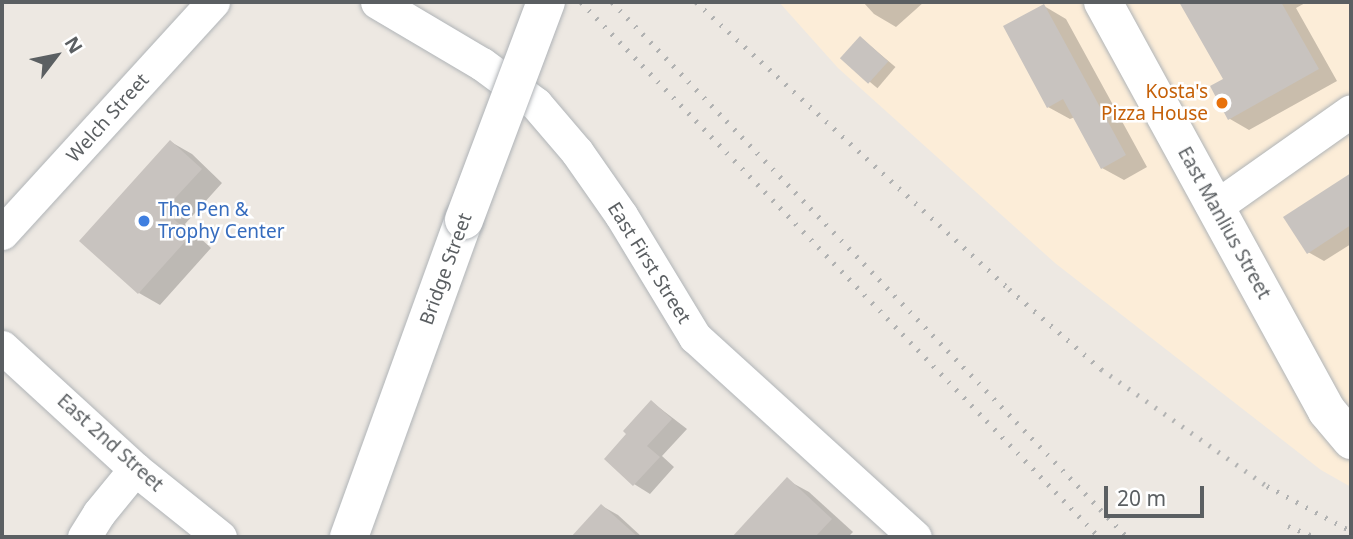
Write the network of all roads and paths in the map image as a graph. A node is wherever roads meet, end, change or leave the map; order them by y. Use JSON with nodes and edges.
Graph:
{"nodes":[{"id":1,"x":213,"y":2,"type":"edge"},
{"id":2,"x":377,"y":2,"type":"edge"},
{"id":3,"x":546,"y":2,"type":"edge"},
{"id":4,"x":1103,"y":2,"type":"edge"},
{"id":5,"x":1351,"y":111,"type":"edge"},
{"id":6,"x":1215,"y":207,"type":"junction"},
{"id":7,"x":2,"y":233,"type":"edge"},
{"id":8,"x":2,"y":347,"type":"edge"},
{"id":9,"x":1351,"y":440,"type":"edge"},
{"id":10,"x":135,"y":469,"type":"junction"},
{"id":11,"x":84,"y":537,"type":"edge"},
{"id":12,"x":220,"y":537,"type":"edge"},
{"id":13,"x":349,"y":537,"type":"edge"},
{"id":14,"x":915,"y":537,"type":"edge"}],
"edges":[{"from":1,"to":7,"type":"street","name":"Welch Street"},
{"from":2,"to":14,"type":"street","name":"East First Street"},
{"from":3,"to":13,"type":"main road","name":"Bridge Street","bridge":true},
{"from":4,"to":6,"type":"main road","name":"East Manlius Street"},
{"from":5,"to":6,"type":"street"},
{"from":6,"to":9,"type":"main road","name":"East Manlius Street"},
{"from":8,"to":10,"type":"street","name":"East 2nd Street"},
{"from":10,"to":11,"type":"street"},
{"from":10,"to":12,"type":"street","name":"East 2nd Street"}]}
